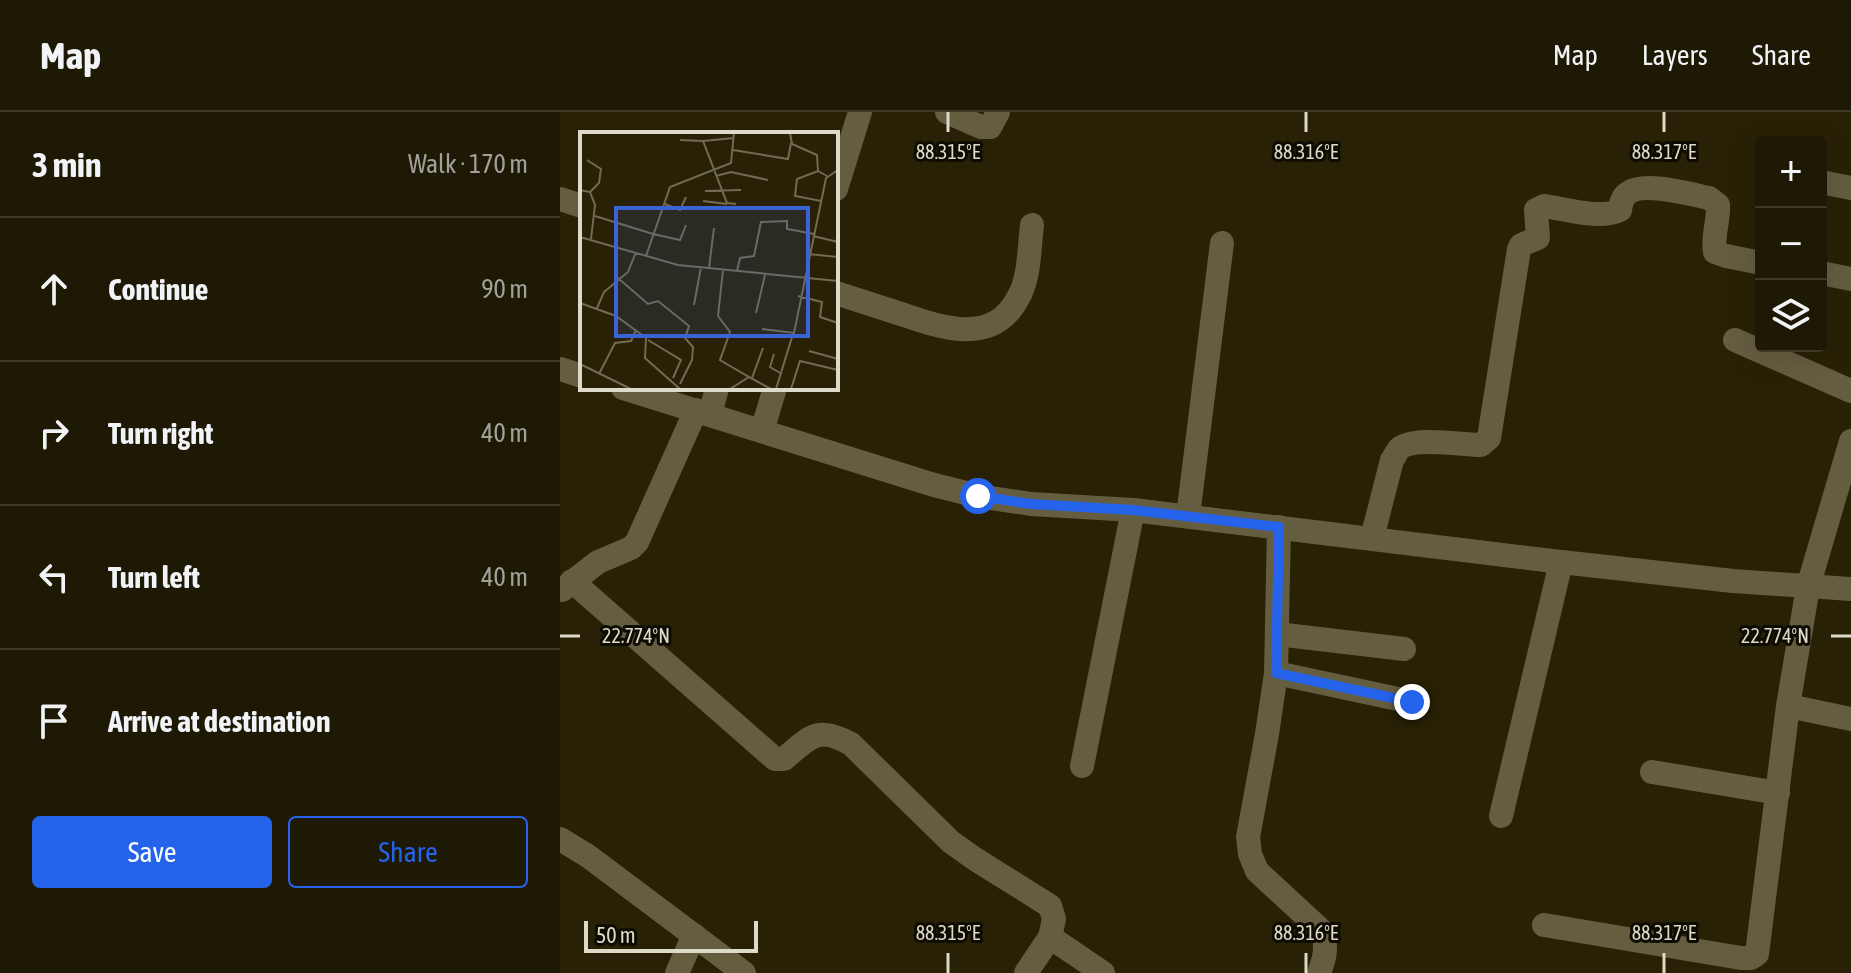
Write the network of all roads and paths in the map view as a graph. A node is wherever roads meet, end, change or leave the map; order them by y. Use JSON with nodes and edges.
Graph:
{"nodes":[{"id":1,"x":860,"y":112,"type":"edge"},
{"id":2,"x":947,"y":112,"type":"edge"},
{"id":3,"x":998,"y":112,"type":"edge"},
{"id":4,"x":838,"y":183,"type":"edge"},
{"id":5,"x":1827,"y":183,"type":"edge"},
{"id":6,"x":1851,"y":188,"type":"edge"},
{"id":7,"x":560,"y":199,"type":"edge"},
{"id":8,"x":580,"y":205,"type":"edge"},
{"id":9,"x":1032,"y":225,"type":"dead end"},
{"id":10,"x":1222,"y":243,"type":"dead end"},
{"id":11,"x":1755,"y":262,"type":"edge"},
{"id":12,"x":1827,"y":274,"type":"edge"},
{"id":13,"x":1851,"y":279,"type":"edge"},
{"id":14,"x":838,"y":294,"type":"edge"},
{"id":15,"x":1735,"y":340,"type":"dead end"},
{"id":16,"x":560,"y":369,"type":"edge"},
{"id":17,"x":580,"y":375,"type":"edge"},
{"id":18,"x":630,"y":390,"type":"edge"},
{"id":19,"x":716,"y":390,"type":"edge"},
{"id":20,"x":774,"y":390,"type":"edge"},
{"id":21,"x":1851,"y":391,"type":"edge"},
{"id":22,"x":703,"y":412,"type":"junction"},
{"id":23,"x":762,"y":431,"type":"junction"},
{"id":24,"x":1851,"y":441,"type":"edge"},
{"id":25,"x":1133,"y":510,"type":"junction"},
{"id":26,"x":1188,"y":516,"type":"junction"},
{"id":27,"x":1279,"y":527,"type":"junction"},
{"id":28,"x":1372,"y":538,"type":"junction"},
{"id":29,"x":1561,"y":562,"type":"junction"},
{"id":30,"x":566,"y":586,"type":"edge"},
{"id":31,"x":1808,"y":587,"type":"junction"},
{"id":32,"x":1851,"y":589,"type":"edge"},
{"id":33,"x":1277,"y":634,"type":"junction"},
{"id":34,"x":1404,"y":649,"type":"dead end"},
{"id":35,"x":1276,"y":673,"type":"junction"},
{"id":36,"x":1412,"y":702,"type":"dead end"},
{"id":37,"x":1788,"y":706,"type":"junction"},
{"id":38,"x":1851,"y":719,"type":"edge"},
{"id":39,"x":1082,"y":766,"type":"dead end"},
{"id":40,"x":1652,"y":772,"type":"dead end"},
{"id":41,"x":1778,"y":793,"type":"junction"},
{"id":42,"x":1501,"y":816,"type":"dead end"},
{"id":43,"x":560,"y":839,"type":"edge"},
{"id":44,"x":1544,"y":925,"type":"dead end"},
{"id":45,"x":694,"y":935,"type":"junction"},
{"id":46,"x":1050,"y":937,"type":"junction"},
{"id":47,"x":1755,"y":963,"type":"edge"},
{"id":48,"x":677,"y":973,"type":"edge"},
{"id":49,"x":744,"y":973,"type":"edge"},
{"id":50,"x":1026,"y":973,"type":"edge"},
{"id":51,"x":1103,"y":973,"type":"edge"},
{"id":52,"x":1319,"y":973,"type":"edge"}],
"edges":[{"from":1,"to":4,"type":"street"},
{"from":2,"to":3,"type":"street"},
{"from":5,"to":6,"type":"street"},
{"from":7,"to":8,"type":"street"},
{"from":9,"to":14,"type":"street"},
{"from":10,"to":26,"type":"street"},
{"from":11,"to":28,"type":"street"},
{"from":12,"to":13,"type":"street"},
{"from":15,"to":21,"type":"street"},
{"from":16,"to":17,"type":"street"},
{"from":18,"to":22,"type":"street"},
{"from":19,"to":22,"type":"street"},
{"from":20,"to":23,"type":"street"},
{"from":22,"to":23,"type":"street"},
{"from":22,"to":30,"type":"street"},
{"from":23,"to":25,"type":"street"},
{"from":24,"to":31,"type":"street"},
{"from":25,"to":26,"type":"street"},
{"from":25,"to":39,"type":"street"},
{"from":26,"to":27,"type":"street"},
{"from":27,"to":28,"type":"street"},
{"from":27,"to":33,"type":"street"},
{"from":28,"to":29,"type":"street"},
{"from":29,"to":31,"type":"street"},
{"from":29,"to":42,"type":"street"},
{"from":30,"to":46,"type":"street"},
{"from":31,"to":32,"type":"street"},
{"from":31,"to":37,"type":"street"},
{"from":33,"to":34,"type":"street"},
{"from":33,"to":35,"type":"street"},
{"from":35,"to":36,"type":"street"},
{"from":35,"to":52,"type":"street"},
{"from":37,"to":38,"type":"street"},
{"from":37,"to":41,"type":"street"},
{"from":40,"to":41,"type":"street"},
{"from":41,"to":47,"type":"street"},
{"from":43,"to":45,"type":"street"},
{"from":44,"to":47,"type":"street"},
{"from":45,"to":48,"type":"street"},
{"from":45,"to":49,"type":"street"},
{"from":46,"to":50,"type":"street"},
{"from":46,"to":51,"type":"street"}]}
